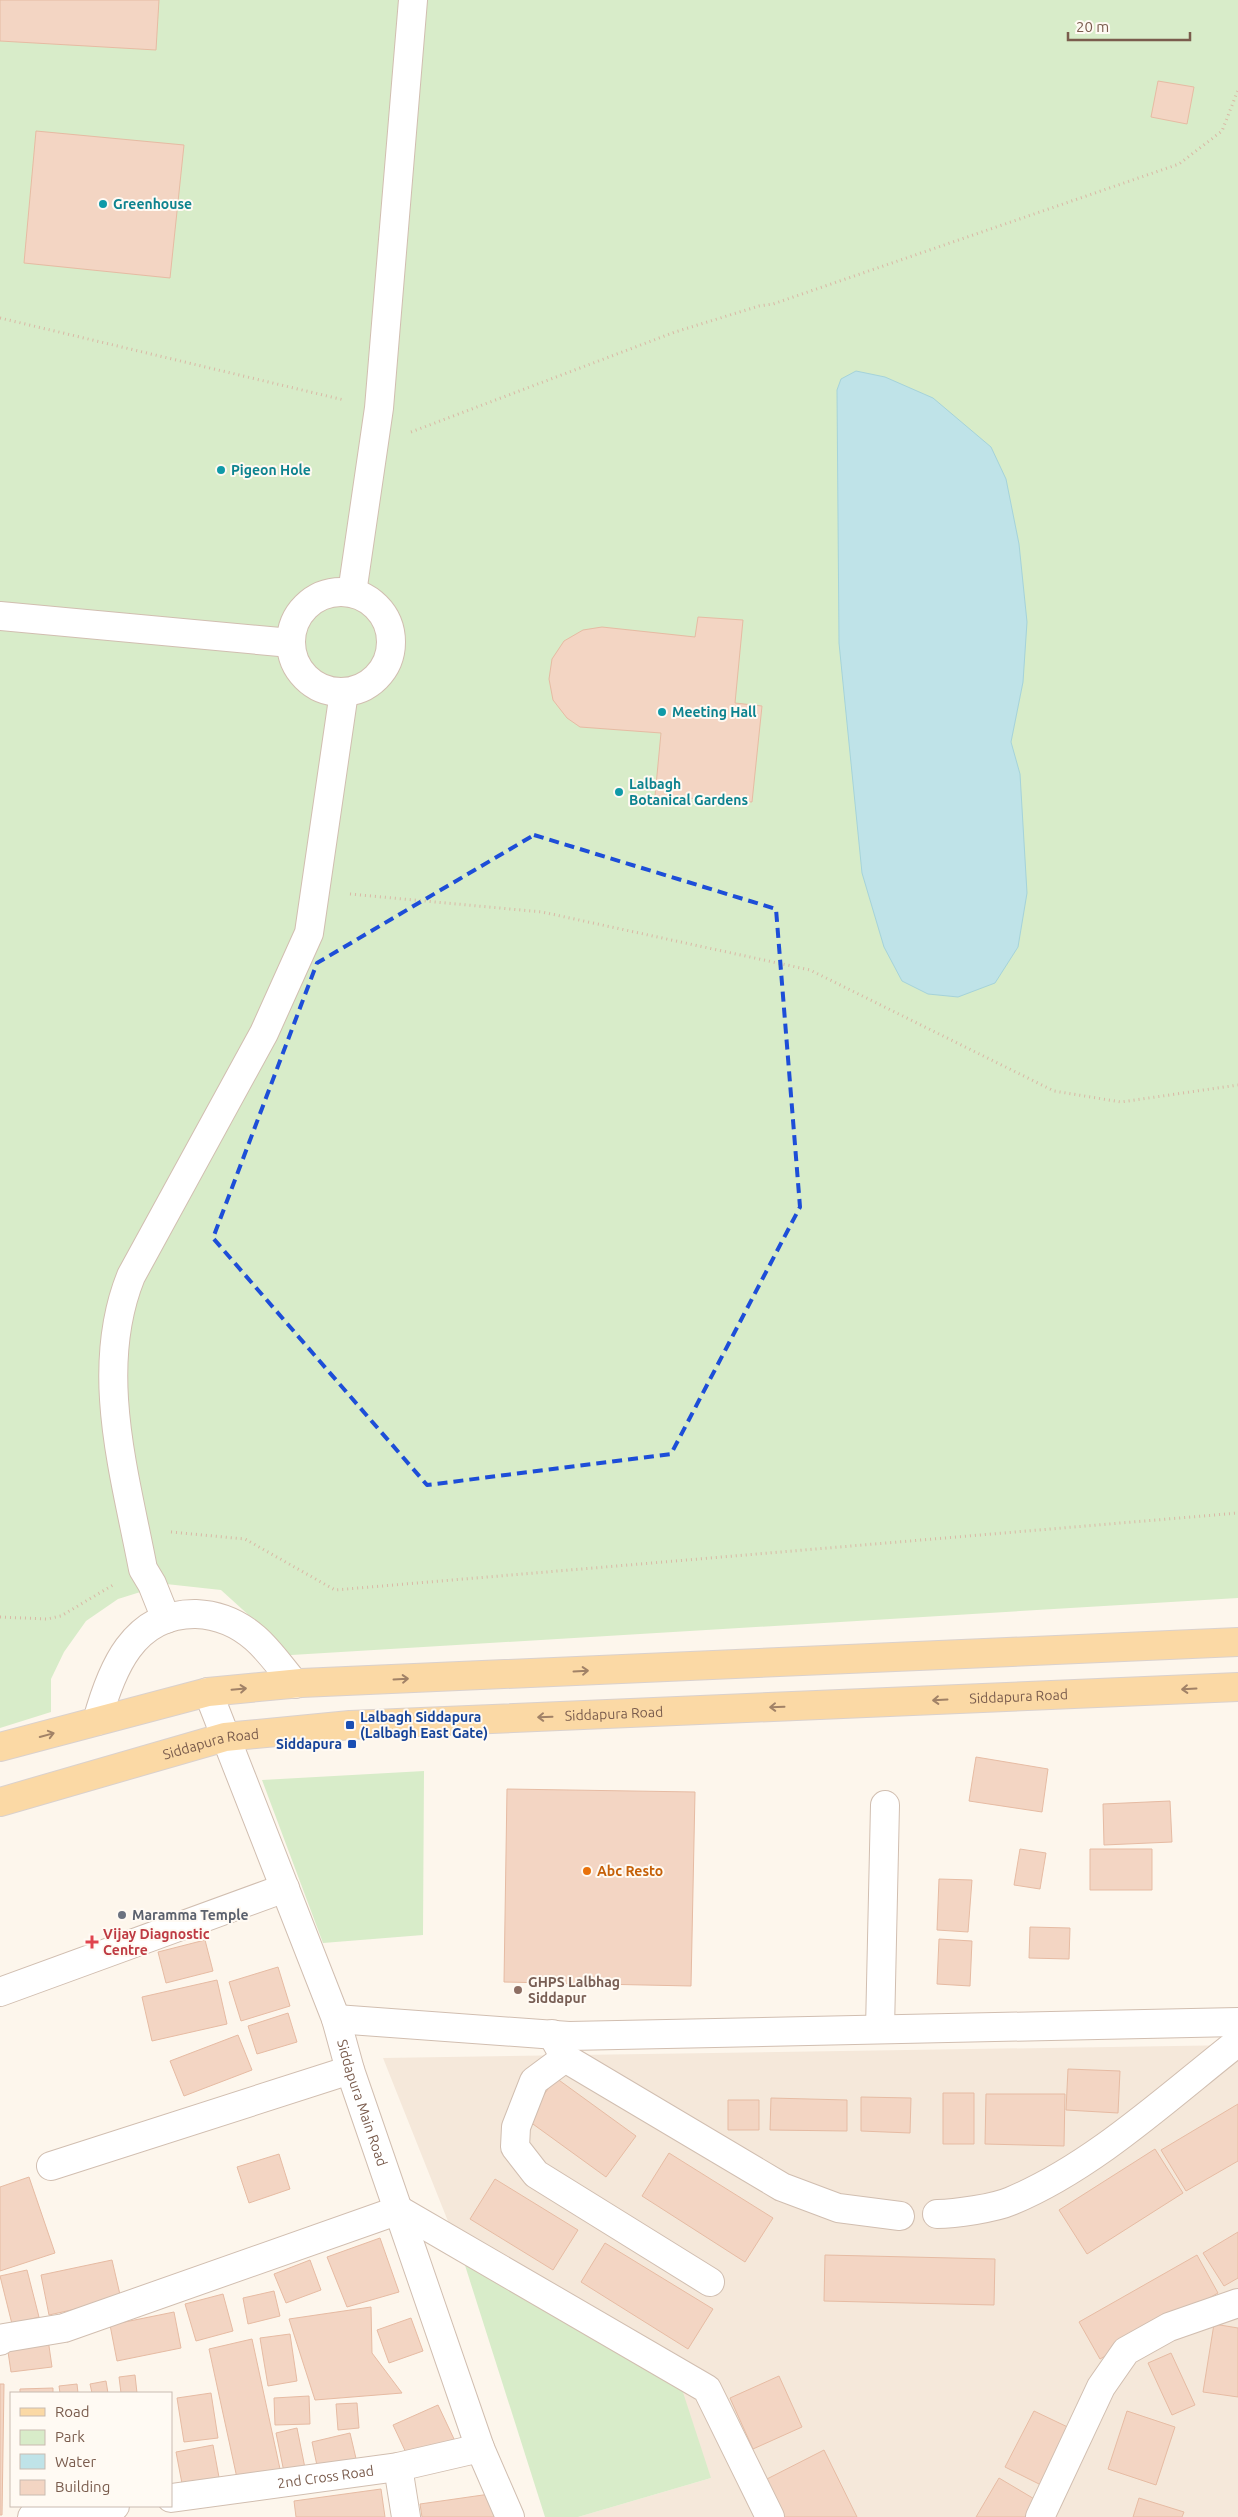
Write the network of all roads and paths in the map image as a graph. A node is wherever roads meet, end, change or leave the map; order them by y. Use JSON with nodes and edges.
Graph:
{"nodes":[{"id":1,"x":413,"y":0,"type":"edge"},
{"id":2,"x":1238,"y":90,"type":"edge"},
{"id":3,"x":0,"y":318,"type":"edge"},
{"id":4,"x":379,"y":408,"type":"junction"},
{"id":5,"x":373,"y":446,"type":"junction"},
{"id":6,"x":352,"y":593,"type":"junction"},
{"id":7,"x":0,"y":616,"type":"edge"},
{"id":8,"x":291,"y":642,"type":"junction"},
{"id":9,"x":344,"y":692,"type":"junction"},
{"id":10,"x":315,"y":891,"type":"junction"},
{"id":11,"x":1238,"y":1085,"type":"edge"},
{"id":12,"x":1238,"y":1512,"type":"edge"},
{"id":13,"x":135,"y":1529,"type":"junction"},
{"id":14,"x":143,"y":1569,"type":"junction"},
{"id":15,"x":0,"y":1617,"type":"edge"},
{"id":16,"x":166,"y":1619,"type":"junction"},
{"id":17,"x":1238,"y":1642,"type":"edge"},
{"id":18,"x":295,"y":1684,"type":"junction"},
{"id":19,"x":1238,"y":1687,"type":"edge"},
{"id":20,"x":208,"y":1692,"type":"junction"},
{"id":21,"x":97,"y":1721,"type":"junction"},
{"id":22,"x":225,"y":1737,"type":"junction"},
{"id":23,"x":0,"y":1747,"type":"edge"},
{"id":24,"x":0,"y":1802,"type":"edge"},
{"id":25,"x":885,"y":1805,"type":"dead end"},
{"id":26,"x":285,"y":1888,"type":"junction"},
{"id":27,"x":0,"y":1992,"type":"edge"},
{"id":28,"x":336,"y":2019,"type":"junction"},
{"id":29,"x":1238,"y":2022,"type":"edge"},
{"id":30,"x":880,"y":2029,"type":"junction"},
{"id":31,"x":552,"y":2034,"type":"junction"},
{"id":32,"x":1238,"y":2042,"type":"edge"},
{"id":33,"x":565,"y":2058,"type":"junction"},
{"id":34,"x":350,"y":2070,"type":"junction"},
{"id":35,"x":51,"y":2166,"type":"dead end"},
{"id":36,"x":399,"y":2210,"type":"junction"},
{"id":37,"x":937,"y":2214,"type":"dead end"},
{"id":38,"x":900,"y":2216,"type":"dead end"},
{"id":39,"x":710,"y":2282,"type":"dead end"},
{"id":40,"x":1238,"y":2303,"type":"edge"},
{"id":41,"x":0,"y":2341,"type":"edge"},
{"id":42,"x":480,"y":2448,"type":"junction"},
{"id":43,"x":398,"y":2467,"type":"junction"},
{"id":44,"x":172,"y":2498,"type":"edge"},
{"id":45,"x":107,"y":2507,"type":"edge"},
{"id":46,"x":32,"y":2517,"type":"edge"},
{"id":47,"x":406,"y":2517,"type":"edge"},
{"id":48,"x":510,"y":2517,"type":"edge"},
{"id":49,"x":770,"y":2517,"type":"edge"},
{"id":50,"x":1040,"y":2517,"type":"edge"}],
"edges":[{"from":1,"to":4,"type":"street"},
{"from":2,"to":5,"type":"path"},
{"from":3,"to":4,"type":"path"},
{"from":4,"to":5,"type":"street"},
{"from":5,"to":6,"type":"street"},
{"from":6,"to":8,"type":"street"},
{"from":6,"to":9,"type":"street"},
{"from":7,"to":8,"type":"street"},
{"from":8,"to":9,"type":"street"},
{"from":9,"to":10,"type":"street"},
{"from":10,"to":11,"type":"path"},
{"from":10,"to":13,"type":"street"},
{"from":12,"to":13,"type":"path"},
{"from":13,"to":14,"type":"street"},
{"from":14,"to":15,"type":"path"},
{"from":14,"to":16,"type":"street"},
{"from":16,"to":18,"type":"street"},
{"from":16,"to":21,"type":"street"},
{"from":18,"to":17,"type":"main road","one_way":true},
{"from":20,"to":18,"type":"main road","one_way":true},
{"from":19,"to":22,"type":"main road","name":"Siddapura Road","one_way":true},
{"from":20,"to":21,"type":"main road"},
{"from":20,"to":22,"type":"street","name":"Siddapura Main Road"},
{"from":23,"to":21,"type":"main road","one_way":true},
{"from":22,"to":24,"type":"main road","name":"Siddapura Road"},
{"from":22,"to":26,"type":"street","name":"Siddapura Main Road"},
{"from":25,"to":30,"type":"street"},
{"from":26,"to":27,"type":"street"},
{"from":26,"to":28,"type":"street","name":"Siddapura Main Road"},
{"from":28,"to":31,"type":"street"},
{"from":28,"to":34,"type":"street","name":"Siddapura Main Road"},
{"from":29,"to":30,"type":"street"},
{"from":30,"to":31,"type":"street"},
{"from":31,"to":33,"type":"street"},
{"from":32,"to":37,"type":"street"},
{"from":33,"to":38,"type":"street"},
{"from":33,"to":39,"type":"street"},
{"from":34,"to":35,"type":"street"},
{"from":34,"to":36,"type":"street","name":"Siddapura Main Road"},
{"from":36,"to":41,"type":"street"},
{"from":36,"to":42,"type":"street","name":"Siddapura Main Road"},
{"from":36,"to":49,"type":"street"},
{"from":40,"to":50,"type":"street"},
{"from":42,"to":43,"type":"street","name":"2nd Cross Road"},
{"from":42,"to":48,"type":"street","name":"Siddapura Main Road"},
{"from":43,"to":44,"type":"street","name":"2nd Cross Road"},
{"from":43,"to":47,"type":"street"},
{"from":45,"to":46,"type":"street"}]}
